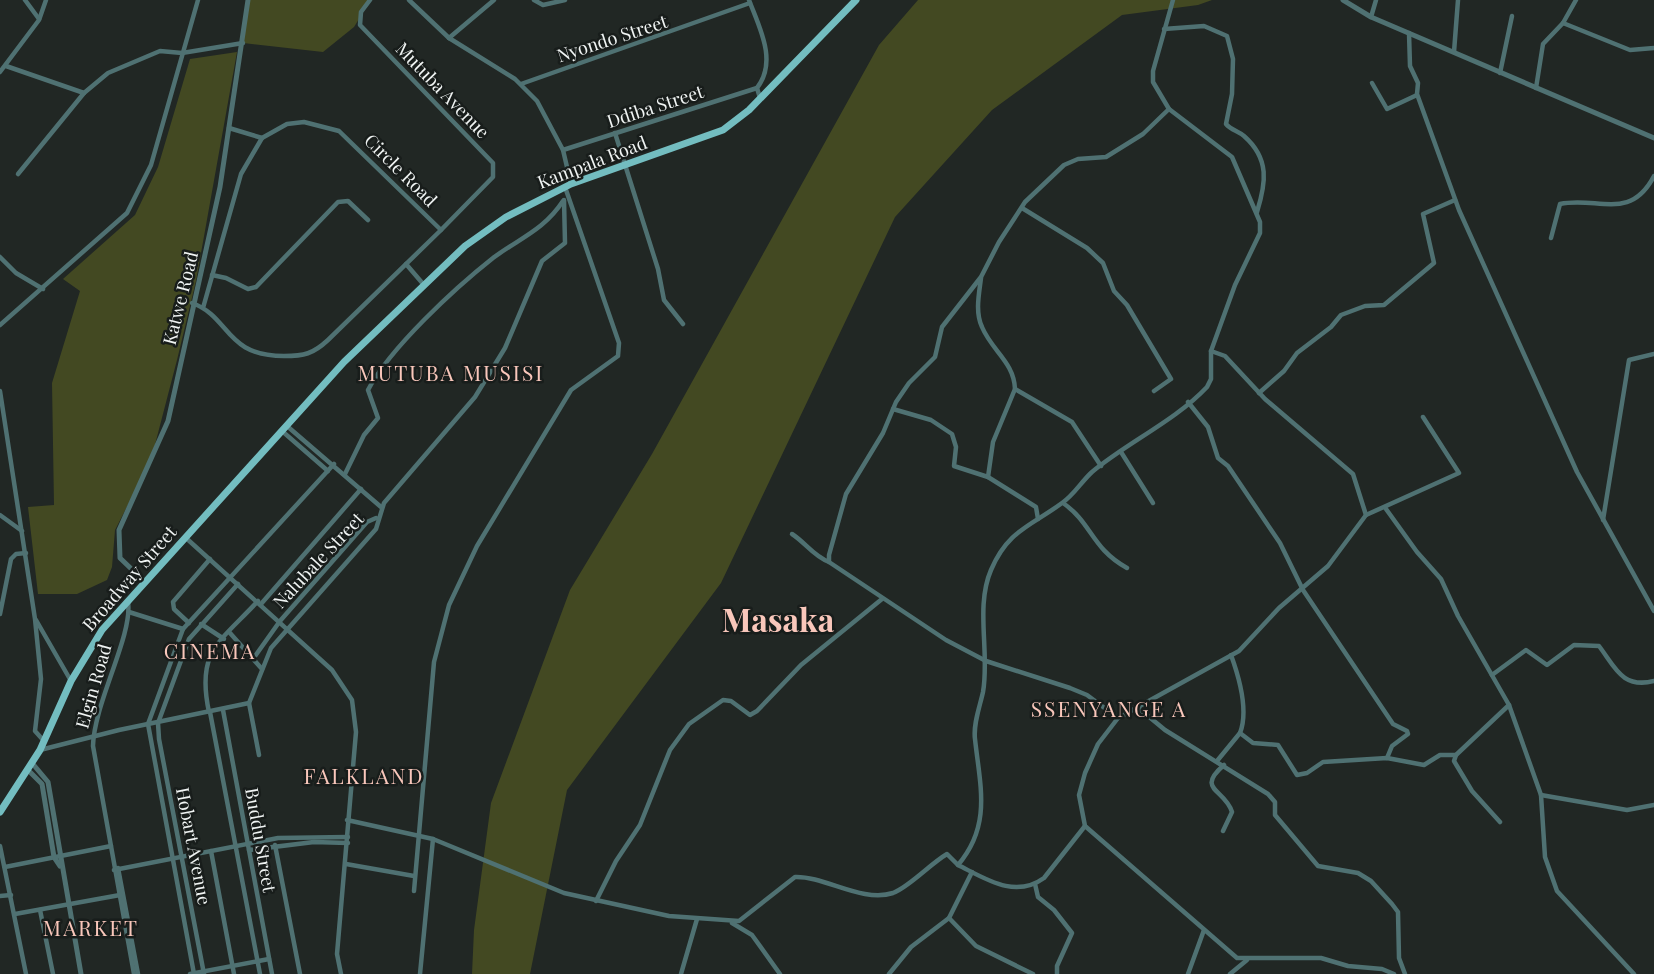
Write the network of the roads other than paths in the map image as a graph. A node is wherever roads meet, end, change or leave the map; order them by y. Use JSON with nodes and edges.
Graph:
{"nodes":[{"id":1,"x":25,"y":0,"type":"edge"},
{"id":2,"x":46,"y":0,"type":"edge"},
{"id":3,"x":198,"y":0,"type":"edge"},
{"id":4,"x":248,"y":0,"type":"edge"},
{"id":5,"x":370,"y":0,"type":"edge"},
{"id":6,"x":409,"y":0,"type":"edge"},
{"id":7,"x":494,"y":0,"type":"edge"},
{"id":8,"x":534,"y":0,"type":"edge"},
{"id":9,"x":565,"y":0,"type":"edge"},
{"id":10,"x":856,"y":0,"type":"edge"},
{"id":11,"x":1173,"y":0,"type":"edge"},
{"id":12,"x":1343,"y":0,"type":"edge"},
{"id":13,"x":1376,"y":0,"type":"edge"},
{"id":14,"x":1458,"y":0,"type":"edge"},
{"id":15,"x":1576,"y":0,"type":"edge"},
{"id":16,"x":750,"y":2,"type":"edge"},
{"id":17,"x":1371,"y":16,"type":"junction"},
{"id":18,"x":1512,"y":16,"type":"dead end"},
{"id":19,"x":39,"y":20,"type":"junction"},
{"id":20,"x":1563,"y":23,"type":"junction"},
{"id":21,"x":1164,"y":29,"type":"junction"},
{"id":22,"x":1409,"y":33,"type":"junction"},
{"id":23,"x":449,"y":37,"type":"junction"},
{"id":24,"x":243,"y":43,"type":"junction"},
{"id":25,"x":1654,"y":48,"type":"edge"},
{"id":26,"x":1454,"y":52,"type":"junction"},
{"id":27,"x":182,"y":53,"type":"junction"},
{"id":28,"x":6,"y":66,"type":"junction"},
{"id":29,"x":0,"y":72,"type":"edge"},
{"id":30,"x":1500,"y":73,"type":"junction"},
{"id":31,"x":1373,"y":83,"type":"dead end"},
{"id":32,"x":521,"y":84,"type":"junction"},
{"id":33,"x":757,"y":88,"type":"junction"},
{"id":34,"x":1536,"y":88,"type":"junction"},
{"id":35,"x":84,"y":93,"type":"junction"},
{"id":36,"x":1417,"y":94,"type":"junction"},
{"id":37,"x":760,"y":99,"type":"junction"},
{"id":38,"x":1169,"y":109,"type":"junction"},
{"id":39,"x":229,"y":128,"type":"junction"},
{"id":40,"x":615,"y":134,"type":"junction"},
{"id":41,"x":262,"y":138,"type":"junction"},
{"id":42,"x":1654,"y":138,"type":"edge"},
{"id":43,"x":563,"y":150,"type":"junction"},
{"id":44,"x":623,"y":165,"type":"junction"},
{"id":45,"x":18,"y":174,"type":"dead end"},
{"id":46,"x":1654,"y":176,"type":"edge"},
{"id":47,"x":569,"y":187,"type":"junction"},
{"id":48,"x":564,"y":200,"type":"junction"},
{"id":49,"x":1455,"y":200,"type":"junction"},
{"id":50,"x":1022,"y":208,"type":"junction"},
{"id":51,"x":1257,"y":212,"type":"junction"},
{"id":52,"x":368,"y":220,"type":"dead end"},
{"id":53,"x":441,"y":230,"type":"junction"},
{"id":54,"x":1551,"y":237,"type":"dead end"},
{"id":55,"x":0,"y":257,"type":"edge"},
{"id":56,"x":406,"y":264,"type":"junction"},
{"id":57,"x":212,"y":275,"type":"junction"},
{"id":58,"x":981,"y":277,"type":"junction"},
{"id":59,"x":424,"y":286,"type":"junction"},
{"id":60,"x":43,"y":289,"type":"junction"},
{"id":61,"x":192,"y":303,"type":"junction"},
{"id":62,"x":203,"y":307,"type":"junction"},
{"id":63,"x":683,"y":324,"type":"dead end"},
{"id":64,"x":0,"y":325,"type":"edge"},
{"id":65,"x":1211,"y":351,"type":"junction"},
{"id":66,"x":1654,"y":354,"type":"edge"},
{"id":67,"x":1015,"y":389,"type":"junction"},
{"id":68,"x":0,"y":391,"type":"edge"},
{"id":69,"x":1154,"y":391,"type":"dead end"},
{"id":70,"x":1259,"y":393,"type":"junction"},
{"id":71,"x":1188,"y":402,"type":"junction"},
{"id":72,"x":893,"y":409,"type":"junction"},
{"id":73,"x":1423,"y":417,"type":"dead end"},
{"id":74,"x":284,"y":428,"type":"junction"},
{"id":75,"x":1121,"y":452,"type":"junction"},
{"id":76,"x":334,"y":464,"type":"junction"},
{"id":77,"x":1101,"y":466,"type":"junction"},
{"id":78,"x":328,"y":471,"type":"junction"},
{"id":79,"x":345,"y":474,"type":"junction"},
{"id":80,"x":988,"y":477,"type":"junction"},
{"id":81,"x":361,"y":489,"type":"junction"},
{"id":82,"x":1063,"y":503,"type":"junction"},
{"id":83,"x":1153,"y":503,"type":"dead end"},
{"id":84,"x":381,"y":507,"type":"junction"},
{"id":85,"x":1386,"y":509,"type":"junction"},
{"id":86,"x":1366,"y":515,"type":"junction"},
{"id":87,"x":0,"y":516,"type":"edge"},
{"id":88,"x":377,"y":518,"type":"junction"},
{"id":89,"x":1038,"y":519,"type":"junction"},
{"id":90,"x":1603,"y":521,"type":"junction"},
{"id":91,"x":22,"y":532,"type":"junction"},
{"id":92,"x":792,"y":534,"type":"dead end"},
{"id":93,"x":186,"y":537,"type":"junction"},
{"id":94,"x":26,"y":554,"type":"junction"},
{"id":95,"x":211,"y":559,"type":"junction"},
{"id":96,"x":829,"y":562,"type":"junction"},
{"id":97,"x":1127,"y":568,"type":"dead end"},
{"id":98,"x":231,"y":578,"type":"junction"},
{"id":99,"x":145,"y":582,"type":"junction"},
{"id":100,"x":238,"y":584,"type":"junction"},
{"id":101,"x":1303,"y":590,"type":"junction"},
{"id":102,"x":882,"y":599,"type":"junction"},
{"id":103,"x":128,"y":602,"type":"junction"},
{"id":104,"x":259,"y":603,"type":"junction"},
{"id":105,"x":1654,"y":611,"type":"edge"},
{"id":106,"x":128,"y":612,"type":"junction"},
{"id":107,"x":0,"y":614,"type":"edge"},
{"id":108,"x":36,"y":619,"type":"junction"},
{"id":109,"x":280,"y":621,"type":"junction"},
{"id":110,"x":189,"y":623,"type":"junction"},
{"id":111,"x":201,"y":624,"type":"junction"},
{"id":112,"x":287,"y":627,"type":"junction"},
{"id":113,"x":182,"y":632,"type":"junction"},
{"id":114,"x":230,"y":633,"type":"junction"},
{"id":115,"x":189,"y":639,"type":"junction"},
{"id":116,"x":224,"y":639,"type":"junction"},
{"id":117,"x":1231,"y":655,"type":"junction"},
{"id":118,"x":253,"y":659,"type":"junction"},
{"id":119,"x":986,"y":661,"type":"junction"},
{"id":120,"x":261,"y":669,"type":"junction"},
{"id":121,"x":1492,"y":675,"type":"junction"},
{"id":122,"x":71,"y":681,"type":"junction"},
{"id":123,"x":1654,"y":681,"type":"edge"},
{"id":124,"x":249,"y":703,"type":"junction"},
{"id":125,"x":1509,"y":705,"type":"junction"},
{"id":126,"x":1136,"y":706,"type":"junction"},
{"id":127,"x":223,"y":710,"type":"junction"},
{"id":128,"x":209,"y":712,"type":"junction"},
{"id":129,"x":1126,"y":713,"type":"junction"},
{"id":130,"x":1143,"y":713,"type":"junction"},
{"id":131,"x":1118,"y":718,"type":"junction"},
{"id":132,"x":158,"y":723,"type":"junction"},
{"id":133,"x":148,"y":724,"type":"junction"},
{"id":134,"x":1240,"y":733,"type":"junction"},
{"id":135,"x":93,"y":737,"type":"junction"},
{"id":136,"x":44,"y":741,"type":"junction"},
{"id":137,"x":40,"y":750,"type":"junction"},
{"id":138,"x":259,"y":755,"type":"dead end"},
{"id":139,"x":1456,"y":755,"type":"junction"},
{"id":140,"x":1387,"y":758,"type":"junction"},
{"id":141,"x":1217,"y":761,"type":"junction"},
{"id":142,"x":1224,"y":765,"type":"junction"},
{"id":143,"x":30,"y":767,"type":"junction"},
{"id":144,"x":1541,"y":795,"type":"junction"},
{"id":145,"x":1654,"y":805,"type":"edge"},
{"id":146,"x":1,"y":809,"type":"edge"},
{"id":147,"x":347,"y":820,"type":"junction"},
{"id":148,"x":1500,"y":822,"type":"dead end"},
{"id":149,"x":1085,"y":826,"type":"junction"},
{"id":150,"x":1223,"y":831,"type":"dead end"},
{"id":151,"x":417,"y":835,"type":"junction"},
{"id":152,"x":433,"y":839,"type":"junction"},
{"id":153,"x":348,"y":840,"type":"junction"},
{"id":154,"x":247,"y":843,"type":"junction"},
{"id":155,"x":236,"y":845,"type":"junction"},
{"id":156,"x":275,"y":845,"type":"junction"},
{"id":157,"x":0,"y":846,"type":"edge"},
{"id":158,"x":111,"y":846,"type":"junction"},
{"id":159,"x":211,"y":850,"type":"junction"},
{"id":160,"x":248,"y":850,"type":"junction"},
{"id":161,"x":57,"y":856,"type":"junction"},
{"id":162,"x":181,"y":856,"type":"junction"},
{"id":163,"x":173,"y":858,"type":"junction"},
{"id":164,"x":346,"y":864,"type":"junction"},
{"id":165,"x":958,"y":865,"type":"junction"},
{"id":166,"x":5,"y":867,"type":"junction"},
{"id":167,"x":116,"y":869,"type":"junction"},
{"id":168,"x":972,"y":872,"type":"junction"},
{"id":169,"x":414,"y":876,"type":"junction"},
{"id":170,"x":1035,"y":884,"type":"junction"},
{"id":171,"x":414,"y":891,"type":"dead end"},
{"id":172,"x":11,"y":895,"type":"junction"},
{"id":173,"x":120,"y":895,"type":"junction"},
{"id":174,"x":0,"y":897,"type":"edge"},
{"id":175,"x":596,"y":901,"type":"junction"},
{"id":176,"x":68,"y":905,"type":"junction"},
{"id":177,"x":40,"y":910,"type":"junction"},
{"id":178,"x":15,"y":914,"type":"junction"},
{"id":179,"x":949,"y":918,"type":"junction"},
{"id":180,"x":697,"y":919,"type":"junction"},
{"id":181,"x":732,"y":922,"type":"junction"},
{"id":182,"x":1204,"y":930,"type":"junction"},
{"id":183,"x":269,"y":959,"type":"junction"},
{"id":184,"x":1248,"y":960,"type":"junction"},
{"id":185,"x":258,"y":961,"type":"junction"},
{"id":186,"x":232,"y":966,"type":"junction"},
{"id":187,"x":204,"y":973,"type":"edge"},
{"id":188,"x":26,"y":974,"type":"edge"},
{"id":189,"x":53,"y":974,"type":"edge"},
{"id":190,"x":81,"y":974,"type":"edge"},
{"id":191,"x":136,"y":974,"type":"edge"},
{"id":192,"x":192,"y":974,"type":"edge"},
{"id":193,"x":233,"y":974,"type":"edge"},
{"id":194,"x":260,"y":974,"type":"edge"},
{"id":195,"x":272,"y":974,"type":"edge"},
{"id":196,"x":300,"y":974,"type":"edge"},
{"id":197,"x":341,"y":974,"type":"edge"},
{"id":198,"x":420,"y":974,"type":"edge"},
{"id":199,"x":681,"y":974,"type":"edge"},
{"id":200,"x":780,"y":974,"type":"edge"},
{"id":201,"x":889,"y":974,"type":"edge"},
{"id":202,"x":1033,"y":974,"type":"edge"},
{"id":203,"x":1057,"y":974,"type":"edge"},
{"id":204,"x":1188,"y":974,"type":"edge"},
{"id":205,"x":1230,"y":974,"type":"edge"},
{"id":206,"x":1394,"y":974,"type":"edge"},
{"id":207,"x":1405,"y":974,"type":"edge"},
{"id":208,"x":1634,"y":974,"type":"edge"}],
"edges":[{"from":1,"to":19,"type":"street"},
{"from":2,"to":19,"type":"street"},
{"from":3,"to":27,"type":"street"},
{"from":4,"to":24,"type":"street","name":"Katwe Road"},
{"from":5,"to":53,"type":"street","name":"Mutuba Avenue"},
{"from":6,"to":23,"type":"street"},
{"from":7,"to":23,"type":"street"},
{"from":8,"to":9,"type":"street"},
{"from":10,"to":37,"type":"main road","name":"Kampala Road"},
{"from":11,"to":21,"type":"street"},
{"from":12,"to":17,"type":"street"},
{"from":13,"to":17,"type":"street"},
{"from":14,"to":26,"type":"street"},
{"from":15,"to":20,"type":"street"},
{"from":16,"to":32,"type":"street","name":"Nyondo Street"},
{"from":16,"to":33,"type":"street"},
{"from":17,"to":22,"type":"street"},
{"from":18,"to":30,"type":"street"},
{"from":19,"to":28,"type":"street"},
{"from":20,"to":25,"type":"street"},
{"from":20,"to":34,"type":"street"},
{"from":21,"to":38,"type":"street"},
{"from":21,"to":51,"type":"street"},
{"from":22,"to":26,"type":"street"},
{"from":22,"to":36,"type":"street"},
{"from":23,"to":32,"type":"street"},
{"from":24,"to":27,"type":"street"},
{"from":24,"to":39,"type":"street","name":"Katwe Road"},
{"from":26,"to":30,"type":"street"},
{"from":27,"to":35,"type":"street"},
{"from":27,"to":60,"type":"street"},
{"from":28,"to":29,"type":"street"},
{"from":28,"to":35,"type":"street"},
{"from":30,"to":34,"type":"street"},
{"from":31,"to":36,"type":"street"},
{"from":32,"to":43,"type":"street"},
{"from":33,"to":37,"type":"street"},
{"from":33,"to":40,"type":"street","name":"Ddiba Street"},
{"from":34,"to":42,"type":"street"},
{"from":35,"to":45,"type":"street"},
{"from":36,"to":49,"type":"street"},
{"from":37,"to":44,"type":"main road","name":"Kampala Road"},
{"from":38,"to":50,"type":"street"},
{"from":38,"to":51,"type":"street"},
{"from":39,"to":41,"type":"street"},
{"from":39,"to":61,"type":"street","name":"Katwe Road"},
{"from":40,"to":43,"type":"street","name":"Ddiba Street"},
{"from":40,"to":44,"type":"street"},
{"from":41,"to":53,"type":"street","name":"Circle Road"},
{"from":41,"to":57,"type":"street"},
{"from":43,"to":47,"type":"street"},
{"from":44,"to":47,"type":"main road","name":"Kampala Road"},
{"from":44,"to":63,"type":"street"},
{"from":46,"to":54,"type":"street"},
{"from":47,"to":48,"type":"street"},
{"from":47,"to":59,"type":"main road","name":"Kampala Road"},
{"from":47,"to":151,"type":"street"},
{"from":48,"to":79,"type":"street"},
{"from":48,"to":84,"type":"street","name":"Nalubale Street"},
{"from":49,"to":70,"type":"street"},
{"from":49,"to":90,"type":"street"},
{"from":50,"to":58,"type":"street"},
{"from":50,"to":69,"type":"street"},
{"from":51,"to":65,"type":"street"},
{"from":52,"to":57,"type":"street"},
{"from":53,"to":56,"type":"street","name":"Circle Road"},
{"from":55,"to":60,"type":"street"},
{"from":56,"to":59,"type":"street"},
{"from":56,"to":62,"type":"street","name":"Circle Road"},
{"from":57,"to":62,"type":"street"},
{"from":58,"to":67,"type":"street"},
{"from":58,"to":72,"type":"street"},
{"from":59,"to":74,"type":"main road","name":"Kampala Road"},
{"from":60,"to":64,"type":"street"},
{"from":61,"to":62,"type":"street","name":"Circle Road"},
{"from":61,"to":99,"type":"street","name":"Katwe Road"},
{"from":65,"to":70,"type":"street"},
{"from":65,"to":71,"type":"street"},
{"from":66,"to":90,"type":"street"},
{"from":67,"to":77,"type":"street"},
{"from":67,"to":80,"type":"street"},
{"from":68,"to":91,"type":"street"},
{"from":70,"to":86,"type":"street"},
{"from":71,"to":75,"type":"street"},
{"from":71,"to":101,"type":"street"},
{"from":72,"to":80,"type":"street"},
{"from":72,"to":96,"type":"street"},
{"from":73,"to":85,"type":"street"},
{"from":74,"to":76,"type":"street"},
{"from":74,"to":78,"type":"street"},
{"from":74,"to":93,"type":"main road","name":"Broadway Street"},
{"from":75,"to":77,"type":"street"},
{"from":75,"to":83,"type":"street"},
{"from":76,"to":78,"type":"street"},
{"from":76,"to":79,"type":"street"},
{"from":77,"to":82,"type":"street"},
{"from":78,"to":98,"type":"street"},
{"from":79,"to":81,"type":"street"},
{"from":80,"to":89,"type":"street"},
{"from":81,"to":84,"type":"street"},
{"from":81,"to":104,"type":"street"},
{"from":82,"to":89,"type":"street"},
{"from":82,"to":97,"type":"street"},
{"from":84,"to":88,"type":"street","name":"Nalubale Street"},
{"from":85,"to":86,"type":"street"},
{"from":85,"to":121,"type":"street"},
{"from":86,"to":101,"type":"street"},
{"from":87,"to":91,"type":"street"},
{"from":88,"to":109,"type":"street","name":"Nalubale Street"},
{"from":88,"to":112,"type":"street","name":"Nalubale Street"},
{"from":89,"to":119,"type":"street"},
{"from":90,"to":105,"type":"street"},
{"from":91,"to":94,"type":"street"},
{"from":92,"to":96,"type":"street"},
{"from":93,"to":95,"type":"street"},
{"from":93,"to":99,"type":"main road","name":"Broadway Street"},
{"from":94,"to":107,"type":"street"},
{"from":94,"to":108,"type":"street"},
{"from":95,"to":98,"type":"street"},
{"from":95,"to":110,"type":"street"},
{"from":96,"to":102,"type":"street"},
{"from":98,"to":100,"type":"street"},
{"from":98,"to":110,"type":"street"},
{"from":99,"to":103,"type":"main road","name":"Broadway Street"},
{"from":100,"to":104,"type":"street"},
{"from":100,"to":111,"type":"street"},
{"from":101,"to":117,"type":"street"},
{"from":101,"to":140,"type":"street"},
{"from":102,"to":119,"type":"street"},
{"from":102,"to":175,"type":"street"},
{"from":103,"to":106,"type":"street","name":"Elgin Road"},
{"from":103,"to":122,"type":"main road","name":"Broadway Street"},
{"from":104,"to":109,"type":"street"},
{"from":104,"to":114,"type":"street"},
{"from":106,"to":113,"type":"street"},
{"from":106,"to":135,"type":"street","name":"Elgin Road"},
{"from":108,"to":122,"type":"street"},
{"from":108,"to":136,"type":"street"},
{"from":109,"to":112,"type":"street"},
{"from":109,"to":118,"type":"street","name":"Nalubale Street"},
{"from":110,"to":113,"type":"street"},
{"from":111,"to":115,"type":"street"},
{"from":111,"to":116,"type":"street"},
{"from":112,"to":120,"type":"street","name":"Nalubale Street"},
{"from":112,"to":147,"type":"street"},
{"from":113,"to":115,"type":"street"},
{"from":113,"to":133,"type":"street"},
{"from":114,"to":116,"type":"street"},
{"from":114,"to":118,"type":"street"},
{"from":115,"to":132,"type":"street"},
{"from":116,"to":128,"type":"street"},
{"from":117,"to":126,"type":"street"},
{"from":117,"to":134,"type":"street"},
{"from":118,"to":120,"type":"street"},
{"from":119,"to":131,"type":"street"},
{"from":119,"to":165,"type":"street"},
{"from":120,"to":124,"type":"street","name":"Nalubale Street"},
{"from":121,"to":123,"type":"street"},
{"from":121,"to":125,"type":"street"},
{"from":122,"to":136,"type":"main road","name":"Broadway Street"},
{"from":124,"to":127,"type":"street"},
{"from":124,"to":138,"type":"street"},
{"from":125,"to":139,"type":"street"},
{"from":125,"to":144,"type":"street"},
{"from":126,"to":129,"type":"street"},
{"from":126,"to":130,"type":"street"},
{"from":127,"to":128,"type":"street"},
{"from":127,"to":154,"type":"street","name":"Buddu Street"},
{"from":128,"to":132,"type":"street"},
{"from":128,"to":155,"type":"street"},
{"from":129,"to":130,"type":"street"},
{"from":129,"to":131,"type":"street"},
{"from":130,"to":141,"type":"street"},
{"from":131,"to":149,"type":"street"},
{"from":132,"to":133,"type":"street"},
{"from":132,"to":162,"type":"street","name":"Hobart Avenue"},
{"from":133,"to":135,"type":"street"},
{"from":133,"to":163,"type":"street","name":"Hobart Avenue"},
{"from":134,"to":140,"type":"street"},
{"from":134,"to":141,"type":"street"},
{"from":135,"to":137,"type":"street"},
{"from":135,"to":158,"type":"street","name":"Elgin Road"},
{"from":136,"to":137,"type":"main road","name":"Broadway Street"},
{"from":137,"to":143,"type":"main road","name":"Broadway Street"},
{"from":139,"to":140,"type":"street"},
{"from":139,"to":148,"type":"street"},
{"from":141,"to":142,"type":"street"},
{"from":142,"to":150,"type":"street"},
{"from":142,"to":207,"type":"street"},
{"from":143,"to":146,"type":"main road","name":"Broadway Street"},
{"from":143,"to":161,"type":"street"},
{"from":144,"to":145,"type":"street"},
{"from":144,"to":208,"type":"street"},
{"from":147,"to":151,"type":"street"},
{"from":147,"to":153,"type":"street"},
{"from":149,"to":170,"type":"street"},
{"from":149,"to":182,"type":"street"},
{"from":151,"to":152,"type":"street"},
{"from":151,"to":169,"type":"street"},
{"from":152,"to":175,"type":"street"},
{"from":152,"to":198,"type":"street"},
{"from":153,"to":154,"type":"street"},
{"from":153,"to":156,"type":"street"},
{"from":153,"to":164,"type":"street"},
{"from":154,"to":155,"type":"street"},
{"from":154,"to":160,"type":"street","name":"Buddu Street"},
{"from":155,"to":159,"type":"street"},
{"from":155,"to":185,"type":"street"},
{"from":156,"to":160,"type":"street"},
{"from":156,"to":196,"type":"street"},
{"from":157,"to":166,"type":"street"},
{"from":158,"to":161,"type":"street"},
{"from":158,"to":167,"type":"street","name":"Elgin Road"},
{"from":159,"to":162,"type":"street"},
{"from":159,"to":186,"type":"street"},
{"from":160,"to":183,"type":"street","name":"Buddu Street"},
{"from":161,"to":166,"type":"street"},
{"from":161,"to":176,"type":"street"},
{"from":162,"to":163,"type":"street"},
{"from":162,"to":187,"type":"street","name":"Hobart Avenue"},
{"from":163,"to":167,"type":"street"},
{"from":163,"to":192,"type":"street","name":"Hobart Avenue"},
{"from":164,"to":169,"type":"street"},
{"from":164,"to":197,"type":"street"},
{"from":165,"to":168,"type":"street"},
{"from":165,"to":181,"type":"street"},
{"from":166,"to":172,"type":"street"},
{"from":167,"to":173,"type":"street","name":"Elgin Road"},
{"from":167,"to":191,"type":"street","name":"Elgin Road"},
{"from":168,"to":170,"type":"street"},
{"from":168,"to":179,"type":"street"},
{"from":169,"to":171,"type":"street"},
{"from":170,"to":203,"type":"street"},
{"from":172,"to":174,"type":"street"},
{"from":172,"to":178,"type":"street"},
{"from":173,"to":176,"type":"street"},
{"from":173,"to":191,"type":"street","name":"Elgin Road"},
{"from":175,"to":180,"type":"street"},
{"from":176,"to":177,"type":"street"},
{"from":176,"to":190,"type":"street"},
{"from":177,"to":178,"type":"street"},
{"from":177,"to":189,"type":"street"},
{"from":178,"to":188,"type":"street"},
{"from":179,"to":201,"type":"street"},
{"from":179,"to":202,"type":"street"},
{"from":180,"to":181,"type":"street"},
{"from":180,"to":199,"type":"street"},
{"from":181,"to":200,"type":"street"},
{"from":182,"to":184,"type":"street"},
{"from":182,"to":204,"type":"street"},
{"from":183,"to":185,"type":"street"},
{"from":183,"to":195,"type":"street","name":"Buddu Street"},
{"from":184,"to":205,"type":"street"},
{"from":184,"to":206,"type":"street"},
{"from":185,"to":186,"type":"street"},
{"from":185,"to":194,"type":"street"},
{"from":186,"to":187,"type":"street"},
{"from":186,"to":193,"type":"street"},
{"from":187,"to":192,"type":"street"}]}
